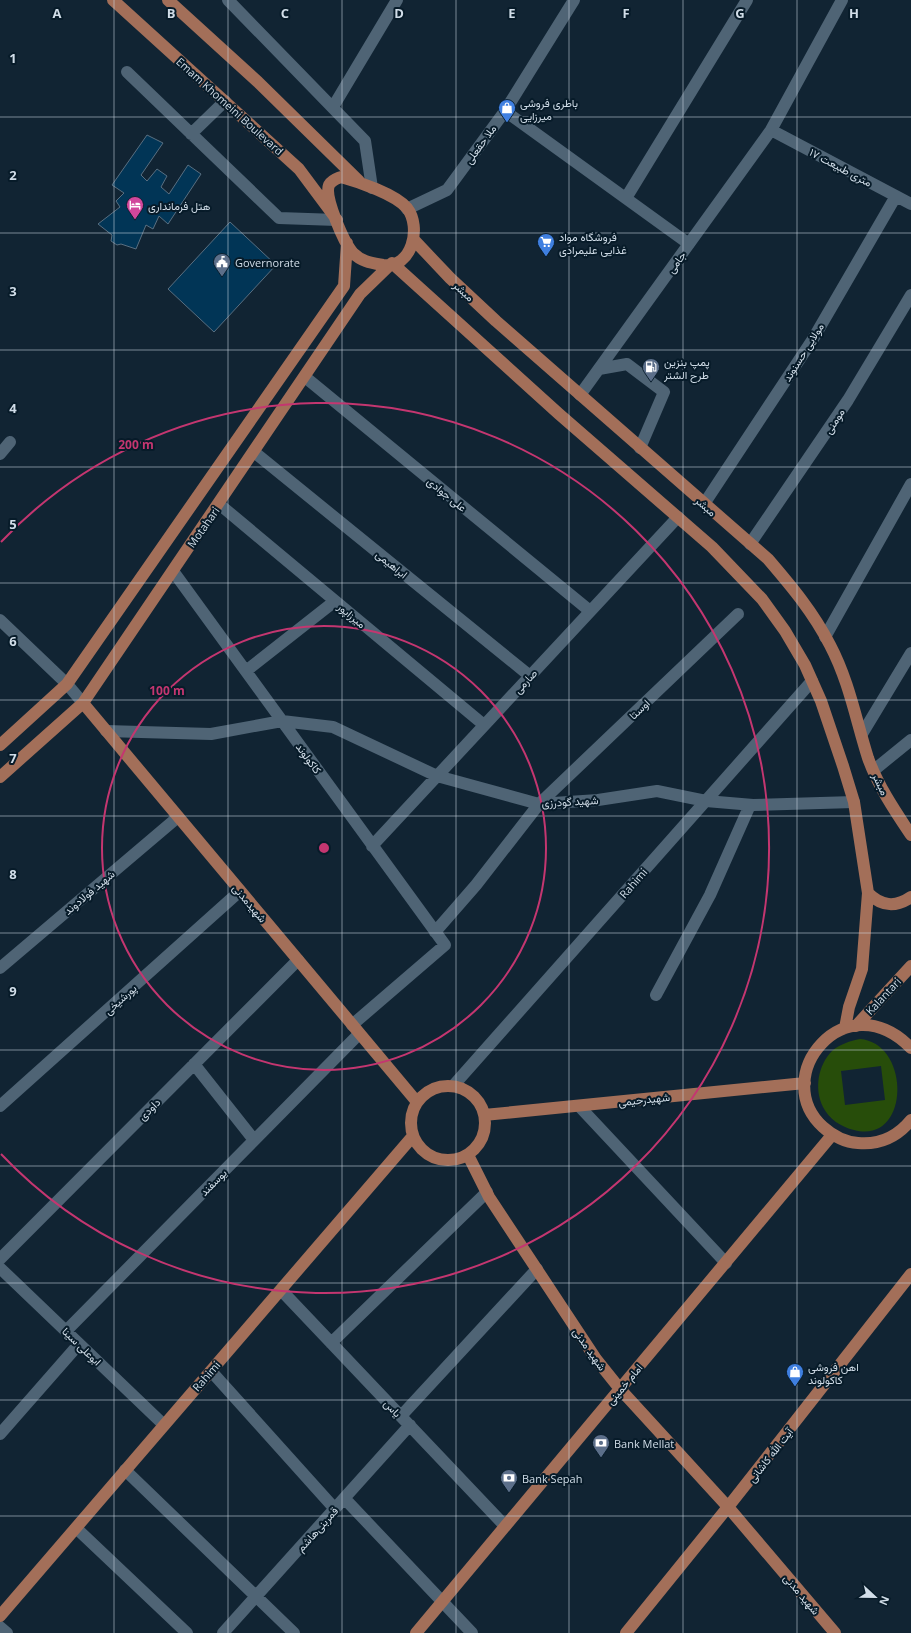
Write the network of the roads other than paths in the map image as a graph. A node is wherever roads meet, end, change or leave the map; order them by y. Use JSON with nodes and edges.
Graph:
{"nodes":[{"id":1,"x":113,"y":0,"type":"edge"},
{"id":2,"x":168,"y":0,"type":"edge"},
{"id":3,"x":228,"y":0,"type":"edge"},
{"id":4,"x":397,"y":0,"type":"edge"},
{"id":5,"x":574,"y":0,"type":"edge"},
{"id":6,"x":747,"y":0,"type":"edge"},
{"id":7,"x":842,"y":0,"type":"edge"},
{"id":8,"x":127,"y":72,"type":"dead end"},
{"id":9,"x":224,"y":101,"type":"junction"},
{"id":10,"x":333,"y":107,"type":"junction"},
{"id":11,"x":505,"y":111,"type":"junction"},
{"id":12,"x":771,"y":130,"type":"junction"},
{"id":13,"x":191,"y":134,"type":"junction"},
{"id":14,"x":367,"y":186,"type":"junction"},
{"id":15,"x":896,"y":196,"type":"junction"},
{"id":16,"x":626,"y":198,"type":"junction"},
{"id":17,"x":911,"y":204,"type":"edge"},
{"id":18,"x":407,"y":209,"type":"junction"},
{"id":19,"x":337,"y":220,"type":"junction"},
{"id":20,"x":414,"y":240,"type":"junction"},
{"id":21,"x":347,"y":243,"type":"junction"},
{"id":22,"x":689,"y":244,"type":"junction"},
{"id":23,"x":392,"y":263,"type":"junction"},
{"id":24,"x":911,"y":295,"type":"edge"},
{"id":25,"x":599,"y":369,"type":"junction"},
{"id":26,"x":305,"y":377,"type":"junction"},
{"id":27,"x":580,"y":395,"type":"junction"},
{"id":28,"x":10,"y":442,"type":"dead end"},
{"id":29,"x":640,"y":448,"type":"junction"},
{"id":30,"x":254,"y":452,"type":"junction"},
{"id":31,"x":0,"y":454,"type":"edge"},
{"id":32,"x":911,"y":484,"type":"edge"},
{"id":33,"x":219,"y":504,"type":"junction"},
{"id":34,"x":704,"y":504,"type":"junction"},
{"id":35,"x":678,"y":517,"type":"junction"},
{"id":36,"x":750,"y":544,"type":"junction"},
{"id":37,"x":173,"y":571,"type":"junction"},
{"id":38,"x":335,"y":601,"type":"junction"},
{"id":39,"x":590,"y":612,"type":"junction"},
{"id":40,"x":738,"y":614,"type":"dead end"},
{"id":41,"x":0,"y":620,"type":"edge"},
{"id":42,"x":825,"y":637,"type":"junction"},
{"id":43,"x":911,"y":653,"type":"edge"},
{"id":44,"x":246,"y":671,"type":"junction"},
{"id":45,"x":530,"y":676,"type":"junction"},
{"id":46,"x":812,"y":681,"type":"junction"},
{"id":47,"x":67,"y":684,"type":"junction"},
{"id":48,"x":83,"y":703,"type":"junction"},
{"id":49,"x":282,"y":721,"type":"junction"},
{"id":50,"x":484,"y":725,"type":"junction"},
{"id":51,"x":106,"y":731,"type":"junction"},
{"id":52,"x":862,"y":734,"type":"junction"},
{"id":53,"x":911,"y":740,"type":"edge"},
{"id":54,"x":0,"y":745,"type":"edge"},
{"id":55,"x":874,"y":770,"type":"junction"},
{"id":56,"x":437,"y":776,"type":"junction"},
{"id":57,"x":0,"y":777,"type":"edge"},
{"id":58,"x":706,"y":801,"type":"junction"},
{"id":59,"x":854,"y":802,"type":"junction"},
{"id":60,"x":539,"y":804,"type":"junction"},
{"id":61,"x":750,"y":804,"type":"junction"},
{"id":62,"x":178,"y":817,"type":"junction"},
{"id":63,"x":911,"y":835,"type":"edge"},
{"id":64,"x":372,"y":846,"type":"junction"},
{"id":65,"x":240,"y":891,"type":"junction"},
{"id":66,"x":868,"y":893,"type":"junction"},
{"id":67,"x":911,"y":898,"type":"edge"},
{"id":68,"x":435,"y":932,"type":"junction"},
{"id":69,"x":445,"y":945,"type":"joint"},
{"id":70,"x":298,"y":960,"type":"junction"},
{"id":71,"x":911,"y":966,"type":"edge"},
{"id":72,"x":0,"y":968,"type":"edge"},
{"id":73,"x":656,"y":995,"type":"dead end"},
{"id":74,"x":851,"y":1027,"type":"junction"},
{"id":75,"x":356,"y":1029,"type":"junction"},
{"id":76,"x":911,"y":1048,"type":"edge"},
{"id":77,"x":194,"y":1064,"type":"junction"},
{"id":78,"x":804,"y":1083,"type":"junction"},
{"id":79,"x":453,"y":1086,"type":"junction"},
{"id":80,"x":417,"y":1102,"type":"junction"},
{"id":81,"x":0,"y":1106,"type":"edge"},
{"id":82,"x":579,"y":1106,"type":"junction"},
{"id":83,"x":484,"y":1115,"type":"junction"},
{"id":84,"x":911,"y":1120,"type":"edge"},
{"id":85,"x":832,"y":1135,"type":"junction"},
{"id":86,"x":413,"y":1136,"type":"junction"},
{"id":87,"x":254,"y":1140,"type":"junction"},
{"id":88,"x":468,"y":1154,"type":"junction"},
{"id":89,"x":487,"y":1192,"type":"junction"},
{"id":90,"x":0,"y":1258,"type":"edge"},
{"id":91,"x":726,"y":1263,"type":"junction"},
{"id":92,"x":0,"y":1268,"type":"edge"},
{"id":93,"x":537,"y":1269,"type":"junction"},
{"id":94,"x":911,"y":1274,"type":"edge"},
{"id":95,"x":281,"y":1290,"type":"junction"},
{"id":96,"x":66,"y":1330,"type":"junction"},
{"id":97,"x":331,"y":1343,"type":"junction"},
{"id":98,"x":79,"y":1344,"type":"junction"},
{"id":99,"x":211,"y":1371,"type":"junction"},
{"id":100,"x":620,"y":1390,"type":"junction"},
{"id":101,"x":401,"y":1416,"type":"junction"},
{"id":102,"x":164,"y":1425,"type":"junction"},
{"id":103,"x":410,"y":1425,"type":"junction"},
{"id":104,"x":0,"y":1434,"type":"edge"},
{"id":105,"x":125,"y":1470,"type":"junction"},
{"id":106,"x":345,"y":1498,"type":"junction"},
{"id":107,"x":728,"y":1507,"type":"junction"},
{"id":108,"x":335,"y":1509,"type":"junction"},
{"id":109,"x":506,"y":1526,"type":"junction"},
{"id":110,"x":76,"y":1528,"type":"junction"},
{"id":111,"x":256,"y":1597,"type":"junction"},
{"id":112,"x":442,"y":1602,"type":"junction"},
{"id":113,"x":0,"y":1616,"type":"edge"},
{"id":114,"x":0,"y":1627,"type":"edge"},
{"id":115,"x":7,"y":1633,"type":"edge"},
{"id":116,"x":187,"y":1633,"type":"edge"},
{"id":117,"x":224,"y":1633,"type":"edge"},
{"id":118,"x":294,"y":1633,"type":"edge"},
{"id":119,"x":416,"y":1633,"type":"edge"},
{"id":120,"x":472,"y":1633,"type":"edge"},
{"id":121,"x":626,"y":1633,"type":"edge"},
{"id":122,"x":835,"y":1633,"type":"edge"}],
"edges":[{"from":1,"to":9,"type":"main road","name":"Emam Khomeini Boulevard"},
{"from":2,"to":14,"type":"main road"},
{"from":3,"to":10,"type":"street"},
{"from":4,"to":10,"type":"street"},
{"from":5,"to":11,"type":"street","name":"ملا حقعلی"},
{"from":6,"to":16,"type":"street"},
{"from":7,"to":12,"type":"street","name":"جامی"},
{"from":8,"to":13,"type":"street"},
{"from":9,"to":13,"type":"street"},
{"from":9,"to":19,"type":"main road","name":"Emam Khomeini Boulevard"},
{"from":10,"to":14,"type":"street"},
{"from":11,"to":16,"type":"street"},
{"from":11,"to":18,"type":"street","name":"ملا حقعلی"},
{"from":12,"to":15,"type":"street","name":"۱۷ متری طبیعت"},
{"from":12,"to":22,"type":"street","name":"جامی"},
{"from":13,"to":19,"type":"street"},
{"from":14,"to":18,"type":"main road"},
{"from":14,"to":19,"type":"main road"},
{"from":15,"to":17,"type":"street","name":"۱۷ متری طبیعت"},
{"from":15,"to":34,"type":"street","name":"مولایی حسنوند"},
{"from":16,"to":22,"type":"street"},
{"from":18,"to":20,"type":"main road"},
{"from":19,"to":21,"type":"main road"},
{"from":20,"to":23,"type":"main road"},
{"from":20,"to":27,"type":"main road","name":"مبشر"},
{"from":21,"to":23,"type":"main road"},
{"from":21,"to":47,"type":"main road","name":"Motahari"},
{"from":22,"to":25,"type":"street","name":"جامی"},
{"from":23,"to":26,"type":"main road","name":"Motahari"},
{"from":23,"to":35,"type":"main road"},
{"from":24,"to":36,"type":"street","name":"مومنی"},
{"from":25,"to":27,"type":"street","name":"جامی"},
{"from":25,"to":29,"type":"street"},
{"from":26,"to":30,"type":"main road","name":"Motahari"},
{"from":26,"to":39,"type":"street","name":"علی جوادی"},
{"from":27,"to":29,"type":"main road","name":"مبشر"},
{"from":28,"to":31,"type":"street"},
{"from":29,"to":34,"type":"main road","name":"مبشر"},
{"from":30,"to":33,"type":"main road","name":"Motahari"},
{"from":30,"to":45,"type":"street","name":"ابراهیمی"},
{"from":32,"to":42,"type":"street"},
{"from":33,"to":37,"type":"main road","name":"Motahari"},
{"from":33,"to":38,"type":"street","name":"میرزاپور"},
{"from":34,"to":36,"type":"main road","name":"مبشر"},
{"from":35,"to":39,"type":"street","name":"صارمی"},
{"from":35,"to":46,"type":"main road"},
{"from":36,"to":42,"type":"main road","name":"مبشر"},
{"from":37,"to":44,"type":"street","name":"کاکولوند"},
{"from":37,"to":48,"type":"main road","name":"Motahari"},
{"from":38,"to":44,"type":"street"},
{"from":38,"to":50,"type":"street","name":"میرزاپور"},
{"from":39,"to":45,"type":"street","name":"صارمی"},
{"from":40,"to":60,"type":"street","name":"اوستا"},
{"from":41,"to":47,"type":"street"},
{"from":42,"to":52,"type":"main road","name":"مبشر"},
{"from":43,"to":52,"type":"street"},
{"from":44,"to":49,"type":"street","name":"کاکولوند"},
{"from":45,"to":50,"type":"street","name":"صارمی"},
{"from":46,"to":58,"type":"street","name":"Rahimi"},
{"from":46,"to":59,"type":"main road"},
{"from":47,"to":48,"type":"street"},
{"from":47,"to":54,"type":"main road","name":"Motahari"},
{"from":48,"to":51,"type":"main road","name":"شهیدمدنی"},
{"from":48,"to":57,"type":"main road","name":"Motahari"},
{"from":49,"to":51,"type":"street","name":"شهید گودرزی"},
{"from":49,"to":56,"type":"street","name":"شهید گودرزی"},
{"from":49,"to":64,"type":"street","name":"کاکولوند"},
{"from":50,"to":56,"type":"street","name":"صارمی"},
{"from":51,"to":62,"type":"main road","name":"شهیدمدنی"},
{"from":52,"to":55,"type":"main road","name":"مبشر"},
{"from":53,"to":55,"type":"street"},
{"from":55,"to":63,"type":"main road","name":"مبشر"},
{"from":56,"to":60,"type":"street","name":"شهید گودرزی"},
{"from":56,"to":64,"type":"street","name":"صارمی"},
{"from":58,"to":60,"type":"street","name":"شهید گودرزی"},
{"from":58,"to":61,"type":"street","name":"شهید گودرزی"},
{"from":58,"to":79,"type":"street","name":"Rahimi"},
{"from":59,"to":61,"type":"street","name":"شهید گودرزی"},
{"from":59,"to":66,"type":"main road"},
{"from":60,"to":68,"type":"street","name":"اوستا"},
{"from":61,"to":73,"type":"street"},
{"from":62,"to":65,"type":"main road","name":"شهیدمدنی"},
{"from":62,"to":72,"type":"street","name":"شهید فولادوند"},
{"from":64,"to":68,"type":"street","name":"کاکولوند"},
{"from":65,"to":70,"type":"main road","name":"شهیدمدنی"},
{"from":65,"to":81,"type":"street","name":"پورشیخی"},
{"from":66,"to":67,"type":"main road"},
{"from":66,"to":74,"type":"main road"},
{"from":68,"to":69,"type":"street","name":"کاکولوند"},
{"from":69,"to":75,"type":"street","name":"یوسفند"},
{"from":70,"to":75,"type":"main road","name":"شهیدمدنی"},
{"from":70,"to":77,"type":"street","name":"داودی"},
{"from":71,"to":74,"type":"main road","name":"Kalantari"},
{"from":74,"to":76,"type":"main road"},
{"from":74,"to":78,"type":"main road"},
{"from":75,"to":80,"type":"main road","name":"شهیدمدنی"},
{"from":75,"to":87,"type":"street","name":"یوسفند"},
{"from":77,"to":87,"type":"street"},
{"from":77,"to":90,"type":"street","name":"داودی"},
{"from":78,"to":82,"type":"main road","name":"شهیدرحیمی"},
{"from":78,"to":85,"type":"main road"},
{"from":79,"to":80,"type":"main road"},
{"from":79,"to":83,"type":"main road"},
{"from":80,"to":86,"type":"main road"},
{"from":82,"to":83,"type":"main road","name":"شهیدرحیمی"},
{"from":82,"to":91,"type":"street"},
{"from":83,"to":88,"type":"main road"},
{"from":84,"to":85,"type":"main road"},
{"from":85,"to":91,"type":"main road","name":"امام خمینی"},
{"from":86,"to":88,"type":"main road"},
{"from":86,"to":95,"type":"main road","name":"Rahimi"},
{"from":87,"to":96,"type":"street","name":"یوسفند"},
{"from":88,"to":89,"type":"main road","name":"شهید مدنی"},
{"from":89,"to":93,"type":"main road","name":"شهید مدنی"},
{"from":89,"to":97,"type":"street"},
{"from":91,"to":100,"type":"main road","name":"امام خمینی"},
{"from":92,"to":96,"type":"street","name":"ابوعلی سینا"},
{"from":93,"to":100,"type":"main road","name":"شهید مدنی"},
{"from":93,"to":101,"type":"street"},
{"from":94,"to":107,"type":"main road","name":"آیت الله کاشانی"},
{"from":95,"to":97,"type":"street","name":"یاس"},
{"from":95,"to":99,"type":"main road","name":"Rahimi"},
{"from":96,"to":98,"type":"street","name":"ابوعلی سینا"},
{"from":97,"to":101,"type":"street","name":"یاس"},
{"from":98,"to":102,"type":"street","name":"ابوعلی سینا"},
{"from":98,"to":104,"type":"street"},
{"from":99,"to":102,"type":"main road","name":"Rahimi"},
{"from":99,"to":108,"type":"street"},
{"from":100,"to":107,"type":"main road","name":"شهید مدنی"},
{"from":100,"to":109,"type":"main road","name":"امام خمینی"},
{"from":101,"to":103,"type":"street","name":"یاس"},
{"from":102,"to":105,"type":"main road","name":"Rahimi"},
{"from":103,"to":106,"type":"street","name":"قمربنی‌هاشم"},
{"from":103,"to":109,"type":"street","name":"یاس"},
{"from":105,"to":110,"type":"main road","name":"Rahimi"},
{"from":105,"to":111,"type":"street"},
{"from":106,"to":108,"type":"street","name":"قمربنی‌هاشم"},
{"from":106,"to":112,"type":"street"},
{"from":107,"to":121,"type":"main road","name":"آیت الله کاشانی"},
{"from":107,"to":122,"type":"main road","name":"شهید مدنی"},
{"from":108,"to":111,"type":"street","name":"قمربنی‌هاشم"},
{"from":109,"to":112,"type":"main road","name":"امام خمینی"},
{"from":110,"to":113,"type":"main road","name":"Rahimi"},
{"from":110,"to":116,"type":"street"},
{"from":111,"to":117,"type":"street","name":"قمربنی‌هاشم"},
{"from":111,"to":118,"type":"street"},
{"from":112,"to":119,"type":"main road","name":"امام خمینی"},
{"from":112,"to":120,"type":"street"},
{"from":114,"to":115,"type":"street"}]}
